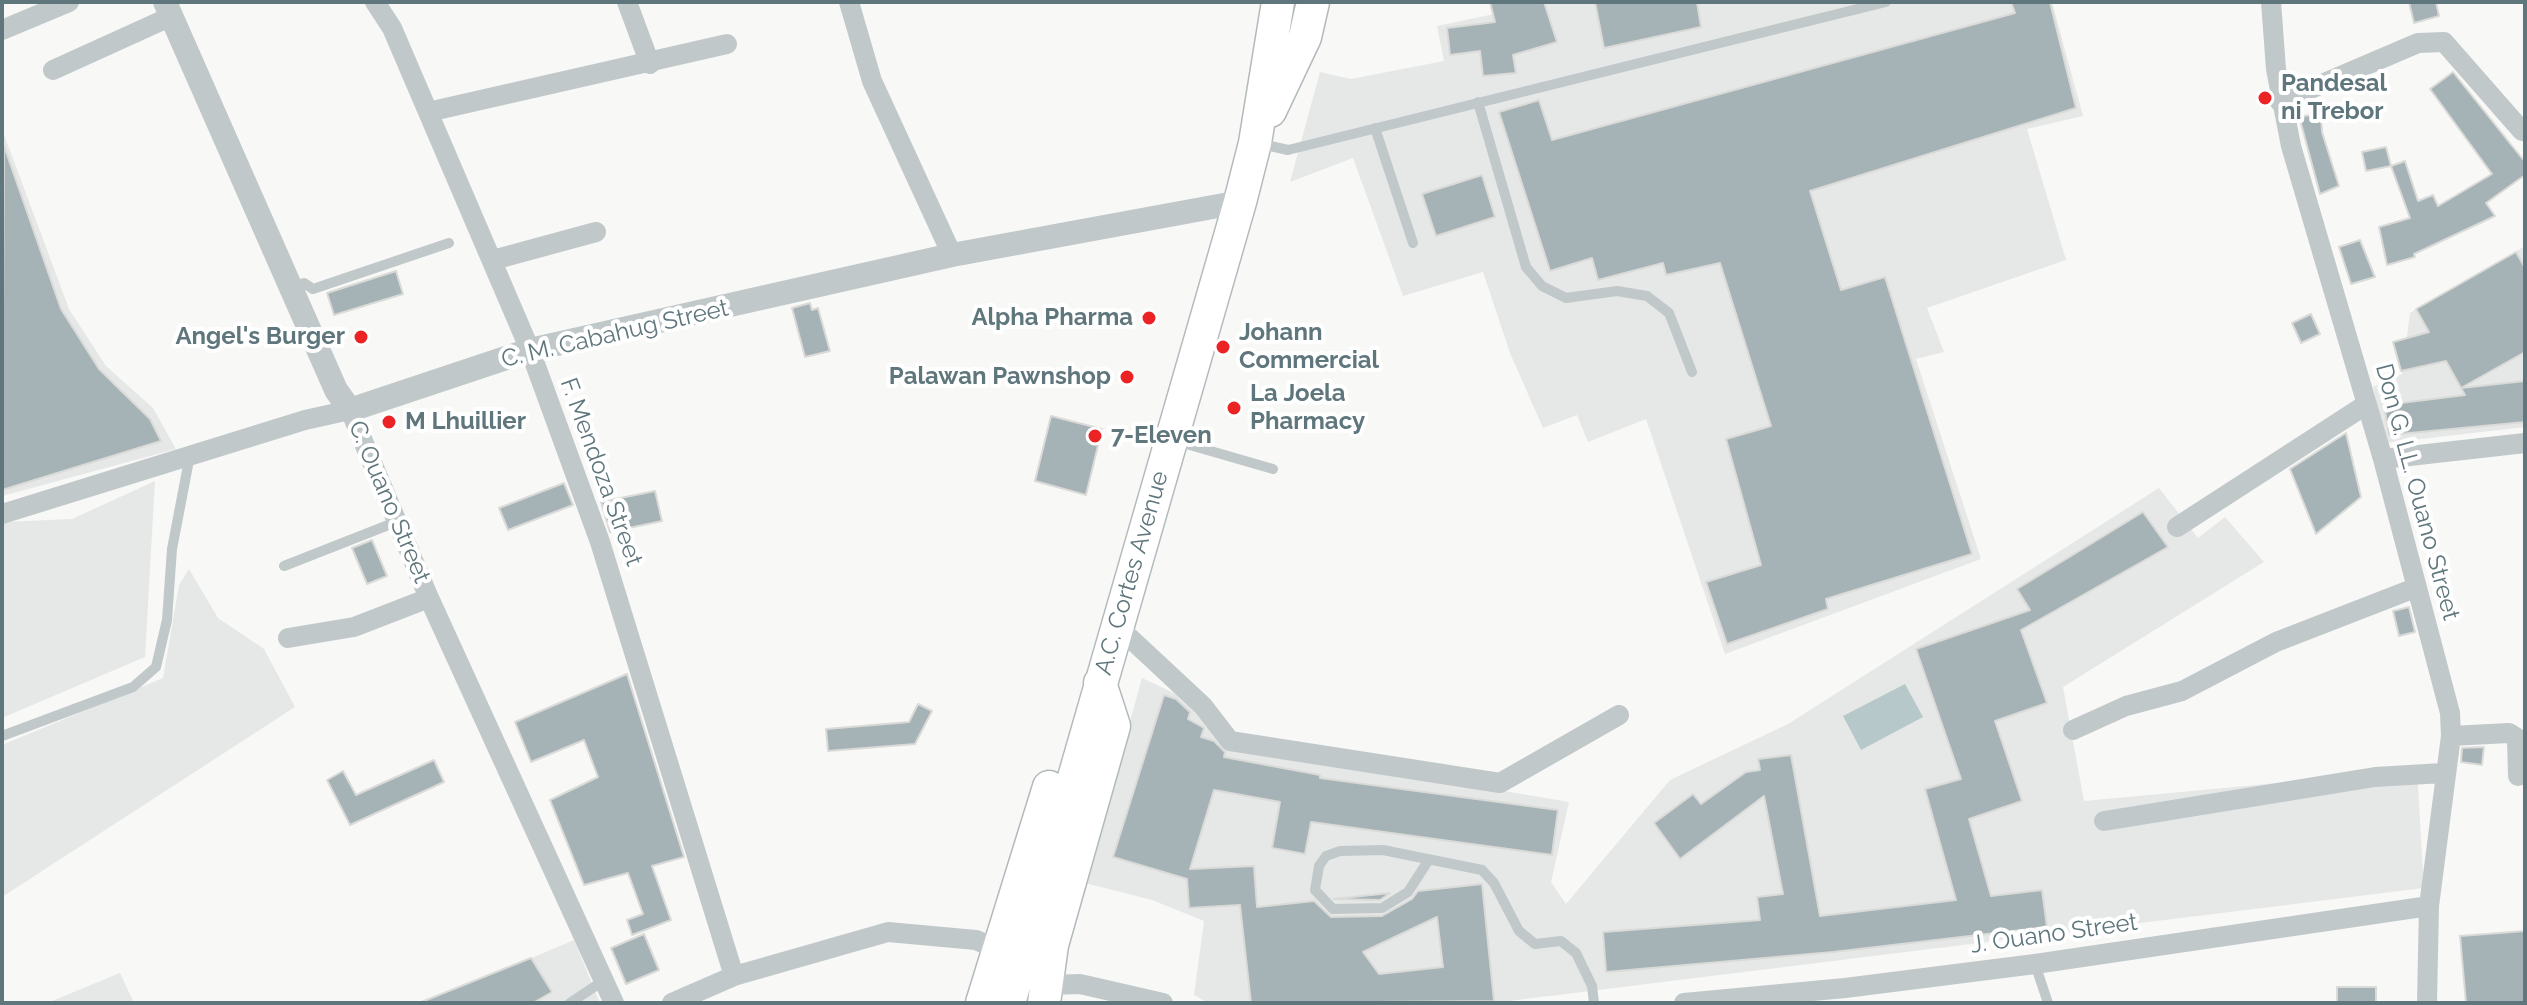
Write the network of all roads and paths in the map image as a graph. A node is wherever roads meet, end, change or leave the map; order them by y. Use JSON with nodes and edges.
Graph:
{"nodes":[{"id":1,"x":69,"y":2,"type":"edge"},
{"id":2,"x":375,"y":2,"type":"edge"},
{"id":3,"x":627,"y":2,"type":"edge"},
{"id":4,"x":849,"y":2,"type":"edge"},
{"id":5,"x":1278,"y":2,"type":"edge"},
{"id":6,"x":1313,"y":2,"type":"edge"},
{"id":7,"x":1886,"y":2,"type":"edge"},
{"id":8,"x":2271,"y":2,"type":"edge"},
{"id":9,"x":168,"y":9,"type":"edge"},
{"id":10,"x":2,"y":30,"type":"edge"},
{"id":11,"x":727,"y":44,"type":"dead end"},
{"id":12,"x":650,"y":64,"type":"junction"},
{"id":13,"x":53,"y":70,"type":"dead end"},
{"id":14,"x":1478,"y":102,"type":"junction"},
{"id":15,"x":2280,"y":102,"type":"junction"},
{"id":16,"x":428,"y":112,"type":"junction"},
{"id":17,"x":1375,"y":128,"type":"junction"},
{"id":18,"x":2522,"y":131,"type":"dead end"},
{"id":19,"x":1255,"y":143,"type":"junction"},
{"id":20,"x":1240,"y":202,"type":"junction"},
{"id":21,"x":596,"y":232,"type":"dead end"},
{"id":22,"x":449,"y":243,"type":"dead end"},
{"id":23,"x":1413,"y":243,"type":"dead end"},
{"id":24,"x":952,"y":255,"type":"junction"},
{"id":25,"x":493,"y":260,"type":"junction"},
{"id":26,"x":1221,"y":271,"type":"junction"},
{"id":27,"x":301,"y":293,"type":"junction"},
{"id":28,"x":530,"y":350,"type":"junction"},
{"id":29,"x":1692,"y":372,"type":"dead end"},
{"id":30,"x":2367,"y":404,"type":"junction"},
{"id":31,"x":350,"y":410,"type":"junction"},
{"id":32,"x":1171,"y":439,"type":"junction"},
{"id":33,"x":2525,"y":443,"type":"edge"},
{"id":34,"x":190,"y":455,"type":"junction"},
{"id":35,"x":2383,"y":459,"type":"junction"},
{"id":36,"x":1273,"y":469,"type":"dead end"},
{"id":37,"x":2,"y":514,"type":"edge"},
{"id":38,"x":396,"y":522,"type":"junction"},
{"id":39,"x":2177,"y":527,"type":"dead end"},
{"id":40,"x":284,"y":566,"type":"dead end"},
{"id":41,"x":2415,"y":588,"type":"junction"},
{"id":42,"x":429,"y":598,"type":"junction"},
{"id":43,"x":1116,"y":625,"type":"junction"},
{"id":44,"x":288,"y":638,"type":"dead end"},
{"id":45,"x":1100,"y":683,"type":"junction"},
{"id":46,"x":1619,"y":715,"type":"dead end"},
{"id":47,"x":2073,"y":730,"type":"dead end"},
{"id":48,"x":2,"y":736,"type":"edge"},
{"id":49,"x":2451,"y":736,"type":"junction"},
{"id":50,"x":2443,"y":773,"type":"junction"},
{"id":51,"x":2518,"y":776,"type":"dead end"},
{"id":52,"x":2104,"y":821,"type":"dead end"},
{"id":53,"x":1428,"y":861,"type":"junction"},
{"id":54,"x":2429,"y":906,"type":"junction"},
{"id":55,"x":999,"y":950,"type":"junction"},
{"id":56,"x":2035,"y":964,"type":"junction"},
{"id":57,"x":734,"y":976,"type":"junction"},
{"id":58,"x":603,"y":981,"type":"junction"},
{"id":59,"x":1058,"y":991,"type":"edge"},
{"id":60,"x":570,"y":1003,"type":"edge"},
{"id":61,"x":614,"y":1003,"type":"edge"},
{"id":62,"x":672,"y":1003,"type":"edge"},
{"id":63,"x":982,"y":1003,"type":"edge"},
{"id":64,"x":1009,"y":1003,"type":"edge"},
{"id":65,"x":1163,"y":1003,"type":"edge"},
{"id":66,"x":1594,"y":1003,"type":"edge"},
{"id":67,"x":1684,"y":1003,"type":"edge"},
{"id":68,"x":2048,"y":1003,"type":"edge"},
{"id":69,"x":2427,"y":1003,"type":"edge"}],
"edges":[{"from":1,"to":10,"type":"street"},
{"from":2,"to":16,"type":"street","name":"F. Mendoza Street"},
{"from":3,"to":12,"type":"street"},
{"from":4,"to":24,"type":"street"},
{"from":5,"to":19,"type":"main road","name":"A.C. Cortes Avenue"},
{"from":6,"to":19,"type":"main road","name":"A.C. Cortes Avenue"},
{"from":7,"to":14,"type":"lane"},
{"from":8,"to":15,"type":"street","name":"Don G. LL. Ouano Street"},
{"from":9,"to":13,"type":"street"},
{"from":9,"to":27,"type":"street","name":"C. Ouano Street"},
{"from":11,"to":12,"type":"street"},
{"from":12,"to":16,"type":"street"},
{"from":14,"to":17,"type":"lane"},
{"from":14,"to":29,"type":"lane"},
{"from":15,"to":18,"type":"street"},
{"from":15,"to":30,"type":"street","name":"Don G. LL. Ouano Street"},
{"from":16,"to":25,"type":"street","name":"F. Mendoza Street"},
{"from":17,"to":19,"type":"lane"},
{"from":17,"to":23,"type":"lane"},
{"from":19,"to":20,"type":"main road","name":"A.C. Cortes Avenue"},
{"from":20,"to":24,"type":"street","name":"C. M. Cabahug Street"},
{"from":20,"to":26,"type":"main road","name":"A.C. Cortes Avenue"},
{"from":21,"to":25,"type":"street"},
{"from":22,"to":27,"type":"lane"},
{"from":24,"to":28,"type":"street","name":"C. M. Cabahug Street"},
{"from":25,"to":28,"type":"street","name":"F. Mendoza Street"},
{"from":26,"to":32,"type":"main road","name":"A.C. Cortes Avenue"},
{"from":26,"to":55,"type":"main road"},
{"from":27,"to":31,"type":"street","name":"C. Ouano Street"},
{"from":28,"to":31,"type":"street","name":"C. M. Cabahug Street"},
{"from":28,"to":57,"type":"street","name":"F. Mendoza Street"},
{"from":30,"to":35,"type":"street","name":"Don G. LL. Ouano Street"},
{"from":30,"to":39,"type":"street"},
{"from":31,"to":34,"type":"street","name":"C. M. Cabahug Street"},
{"from":31,"to":38,"type":"street","name":"C. Ouano Street"},
{"from":32,"to":36,"type":"lane"},
{"from":32,"to":43,"type":"main road","name":"A.C. Cortes Avenue"},
{"from":33,"to":35,"type":"street"},
{"from":34,"to":37,"type":"street","name":"C. M. Cabahug Street"},
{"from":34,"to":48,"type":"lane"},
{"from":35,"to":41,"type":"street","name":"Don G. LL. Ouano Street"},
{"from":38,"to":40,"type":"lane"},
{"from":38,"to":42,"type":"street","name":"C. Ouano Street"},
{"from":41,"to":47,"type":"street"},
{"from":41,"to":49,"type":"street","name":"Don G. LL. Ouano Street"},
{"from":42,"to":44,"type":"street"},
{"from":42,"to":58,"type":"street","name":"C. Ouano Street"},
{"from":43,"to":45,"type":"main road","name":"A.C. Cortes Avenue"},
{"from":43,"to":46,"type":"street"},
{"from":45,"to":59,"type":"main road"},
{"from":45,"to":64,"type":"main road","name":"A.C. Cortes Avenue"},
{"from":49,"to":50,"type":"street","name":"Don G. LL. Ouano Street"},
{"from":49,"to":51,"type":"street"},
{"from":50,"to":52,"type":"street"},
{"from":50,"to":54,"type":"street","name":"Don G. LL. Ouano Street"},
{"from":53,"to":53,"type":"lane"},
{"from":53,"to":66,"type":"lane"},
{"from":54,"to":56,"type":"street","name":"J. Ouano Street"},
{"from":54,"to":69,"type":"street","name":"Don G. LL. Ouano Street"},
{"from":55,"to":57,"type":"street"},
{"from":55,"to":63,"type":"main road"},
{"from":56,"to":67,"type":"street","name":"J. Ouano Street"},
{"from":56,"to":68,"type":"lane"},
{"from":57,"to":62,"type":"street"},
{"from":58,"to":60,"type":"lane"},
{"from":58,"to":61,"type":"street","name":"C. Ouano Street"},
{"from":59,"to":65,"type":"street"}]}
